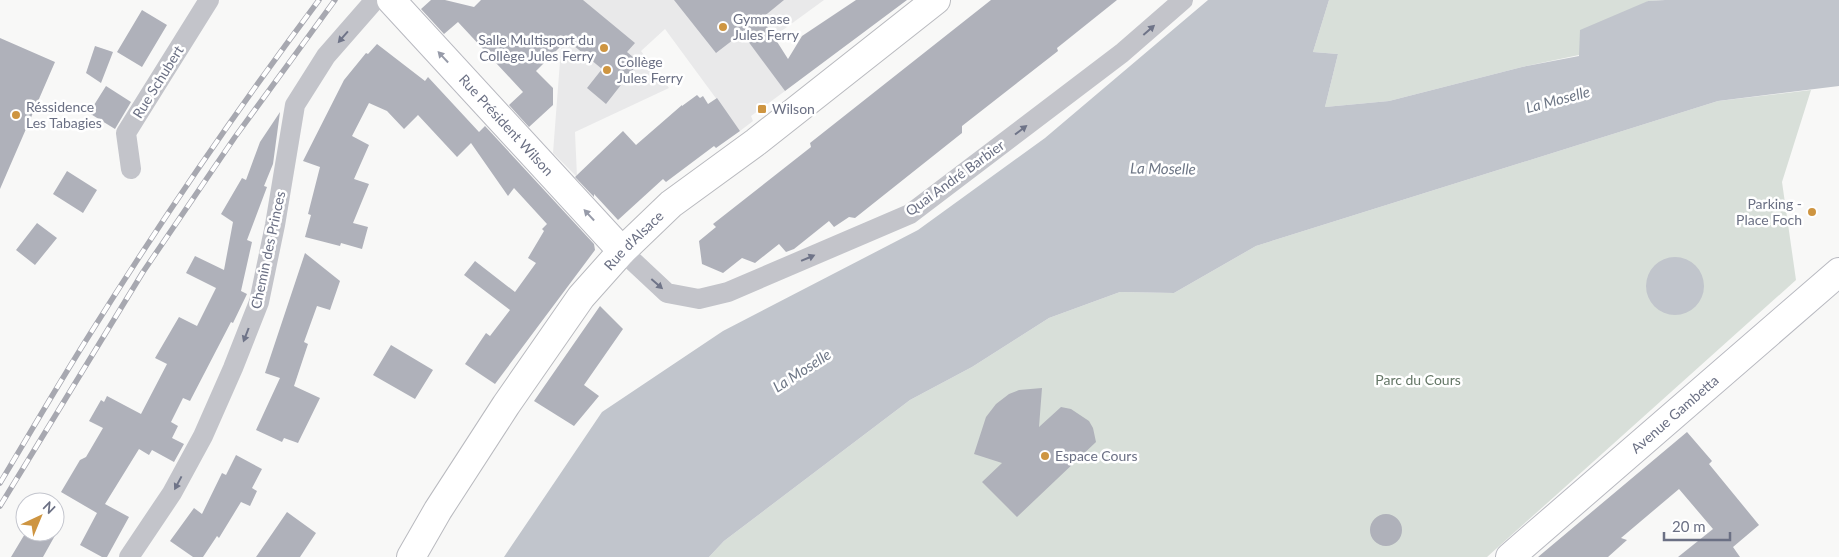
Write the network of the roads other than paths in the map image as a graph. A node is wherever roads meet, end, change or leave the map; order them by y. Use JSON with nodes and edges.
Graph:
{"nodes":[{"id":1,"x":209,"y":0,"type":"edge"},
{"id":2,"x":375,"y":0,"type":"edge"},
{"id":3,"x":391,"y":0,"type":"edge"},
{"id":4,"x":936,"y":0,"type":"edge"},
{"id":5,"x":1183,"y":0,"type":"edge"},
{"id":6,"x":131,"y":169,"type":"dead end"},
{"id":7,"x":622,"y":251,"type":"junction"},
{"id":8,"x":1839,"y":272,"type":"edge"},
{"id":9,"x":129,"y":557,"type":"edge"},
{"id":10,"x":411,"y":557,"type":"edge"},
{"id":11,"x":1510,"y":557,"type":"edge"}],
"edges":[{"from":1,"to":6,"type":"street","name":"Rue Schubert"},
{"from":2,"to":9,"type":"street","name":"Chemin des Princes","one_way":true},
{"from":7,"to":3,"type":"street","name":"Rue Président Wilson","one_way":true},
{"from":4,"to":7,"type":"street","name":"Rue d'Alsace"},
{"from":7,"to":5,"type":"street","name":"Quai André Barbier","one_way":true},
{"from":7,"to":10,"type":"street","name":"Rue d'Alsace"},
{"from":8,"to":11,"type":"street","name":"Avenue Gambetta"}]}
